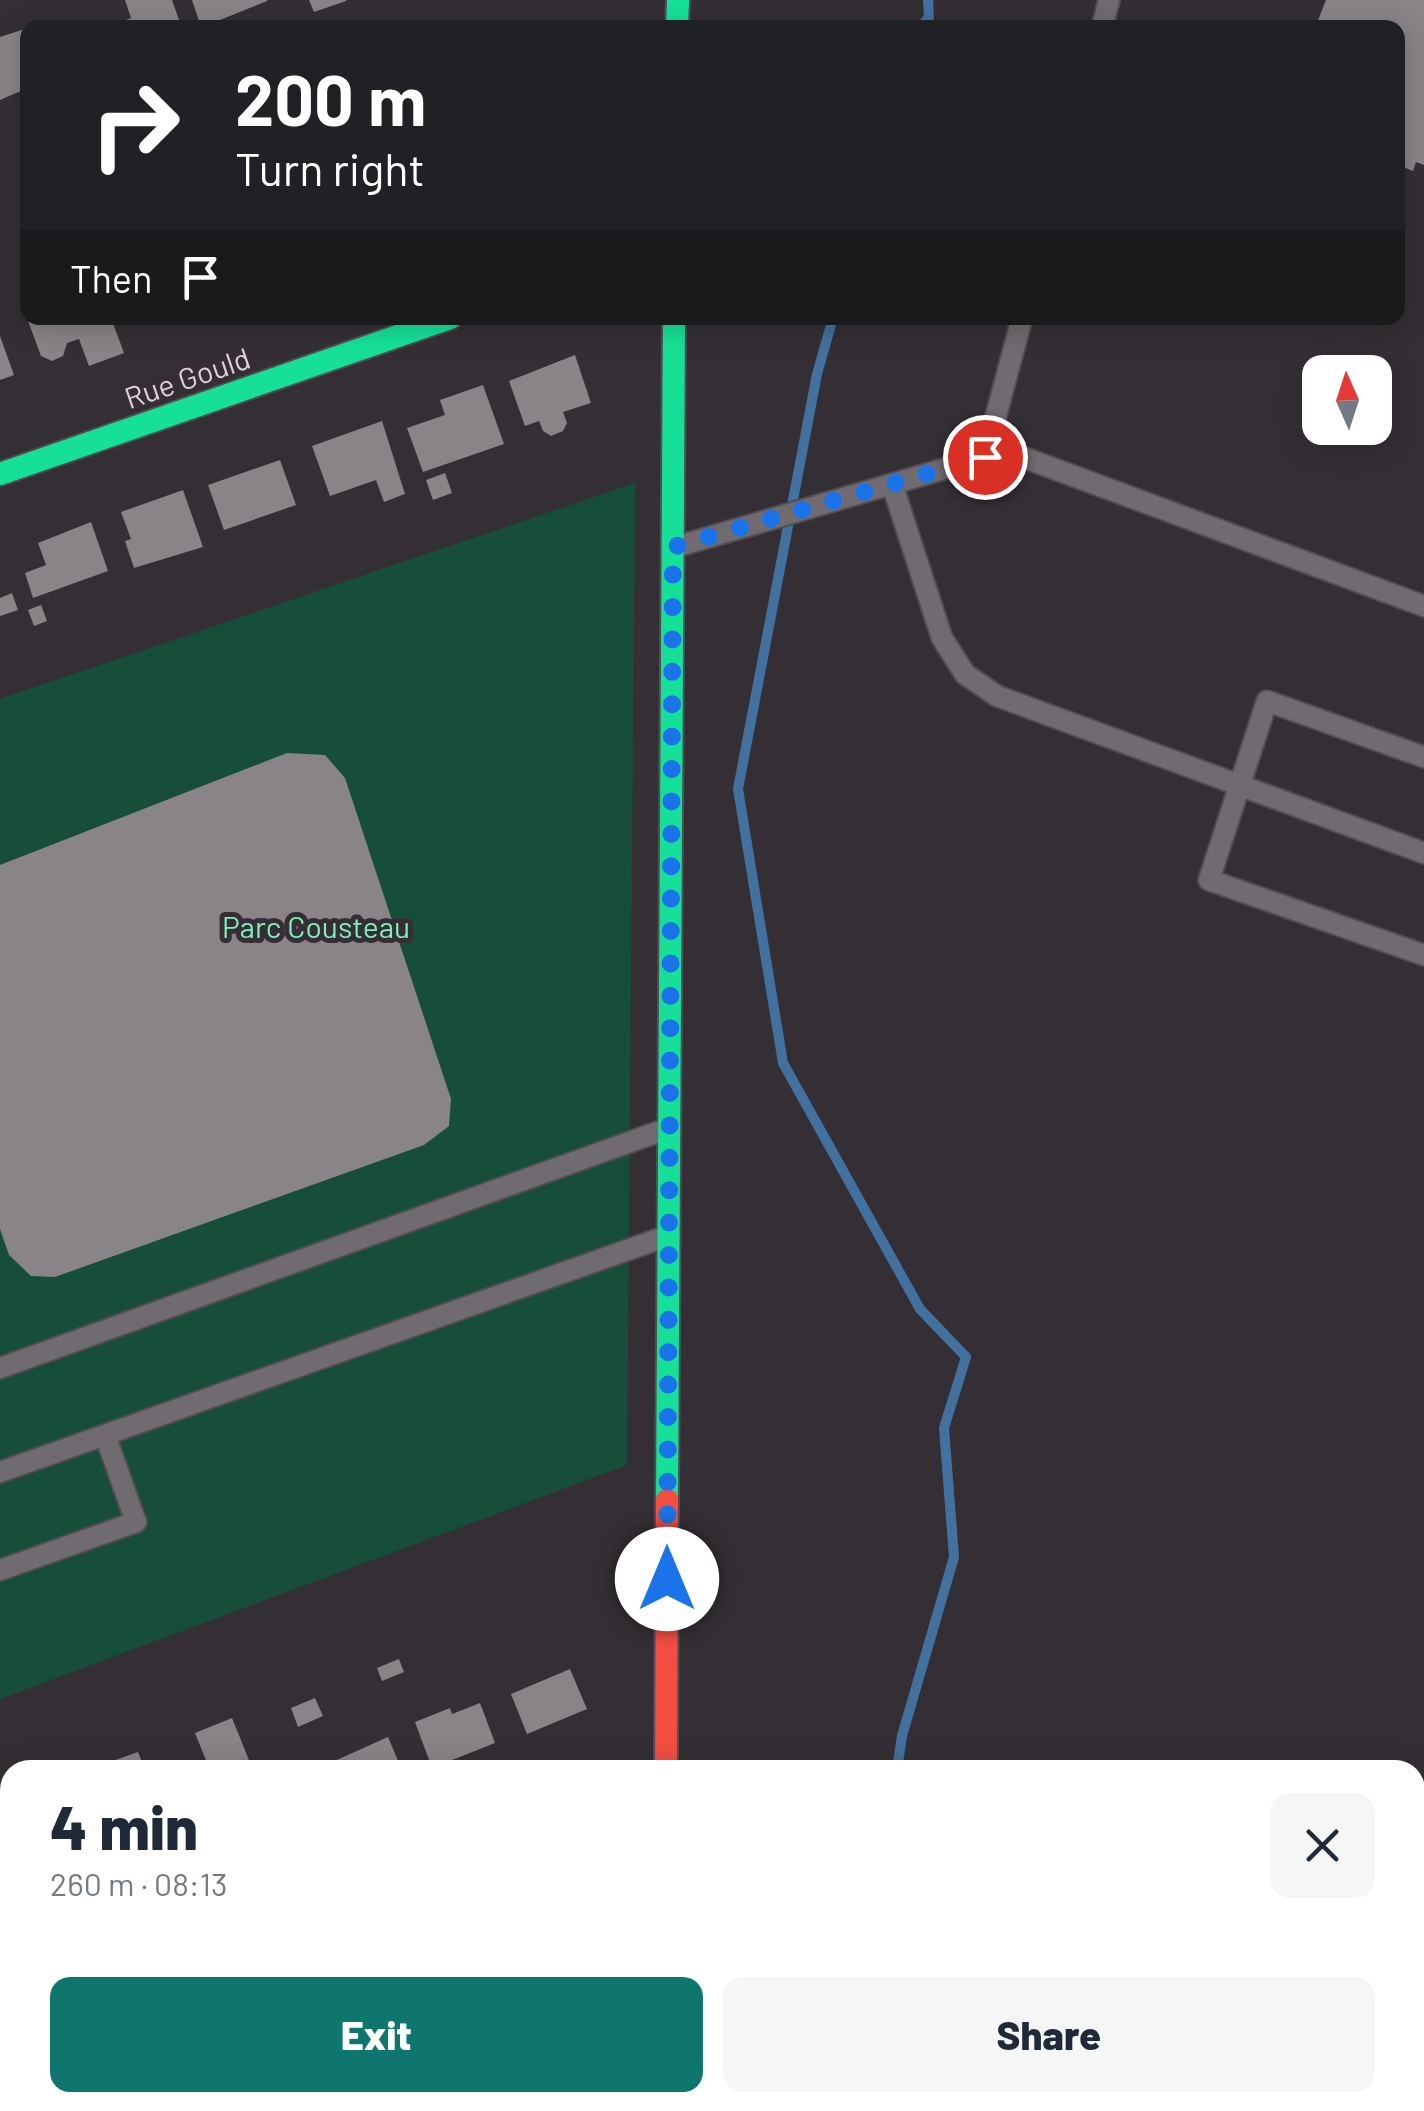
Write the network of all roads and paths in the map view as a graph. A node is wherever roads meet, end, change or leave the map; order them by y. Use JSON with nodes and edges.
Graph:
{"nodes":[{"id":1,"x":430,"y":325,"type":"edge"},
{"id":2,"x":674,"y":325,"type":"edge"},
{"id":3,"x":1020,"y":325,"type":"edge"},
{"id":4,"x":985,"y":457,"type":"junction"},
{"id":5,"x":0,"y":474,"type":"edge"},
{"id":6,"x":892,"y":484,"type":"junction"},
{"id":7,"x":673,"y":547,"type":"junction"},
{"id":8,"x":1424,"y":606,"type":"edge"},
{"id":9,"x":1424,"y":757,"type":"edge"},
{"id":10,"x":1240,"y":785,"type":"junction"},
{"id":11,"x":1424,"y":853,"type":"edge"},
{"id":12,"x":1424,"y":955,"type":"edge"},
{"id":13,"x":670,"y":1128,"type":"junction"},
{"id":14,"x":669,"y":1235,"type":"junction"},
{"id":15,"x":0,"y":1368,"type":"edge"},
{"id":16,"x":105,"y":1435,"type":"junction"},
{"id":17,"x":0,"y":1472,"type":"edge"},
{"id":18,"x":0,"y":1570,"type":"edge"},
{"id":19,"x":666,"y":1760,"type":"edge"}],
"edges":[{"from":1,"to":5,"type":"street","name":"Rue Gould"},
{"from":2,"to":7,"type":"street"},
{"from":3,"to":4,"type":"lane"},
{"from":4,"to":6,"type":"lane"},
{"from":4,"to":8,"type":"lane"},
{"from":6,"to":7,"type":"lane"},
{"from":6,"to":10,"type":"lane"},
{"from":7,"to":13,"type":"street"},
{"from":9,"to":10,"type":"lane"},
{"from":10,"to":11,"type":"lane"},
{"from":10,"to":12,"type":"lane"},
{"from":13,"to":14,"type":"street"},
{"from":13,"to":15,"type":"lane"},
{"from":14,"to":16,"type":"lane"},
{"from":14,"to":19,"type":"street"},
{"from":16,"to":17,"type":"lane"},
{"from":16,"to":18,"type":"lane"}]}
